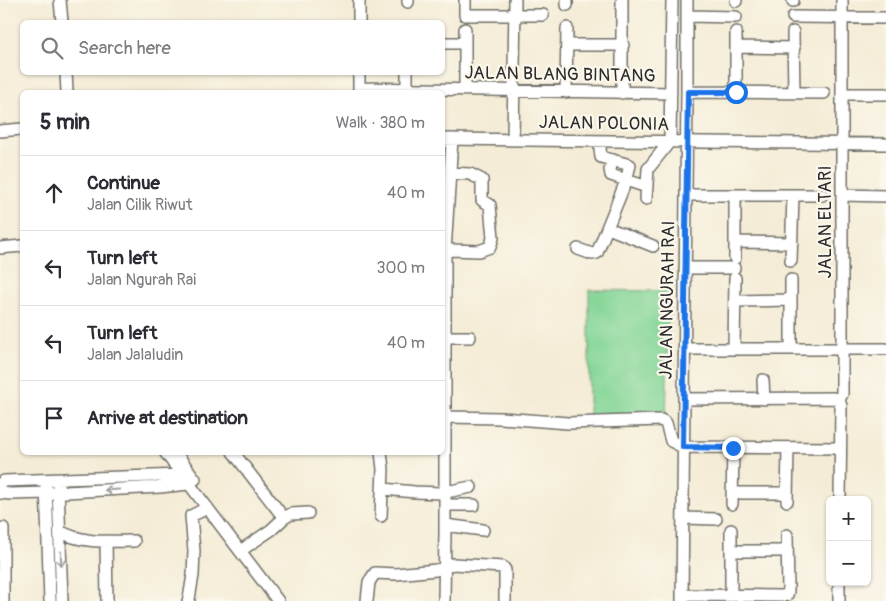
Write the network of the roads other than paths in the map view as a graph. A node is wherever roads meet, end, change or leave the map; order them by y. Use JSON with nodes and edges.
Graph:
{"nodes":[{"id":1,"x":60,"y":0,"type":"edge"},
{"id":2,"x":68,"y":0,"type":"edge"},
{"id":3,"x":359,"y":0,"type":"edge"},
{"id":4,"x":465,"y":0,"type":"edge"},
{"id":5,"x":515,"y":0,"type":"edge"},
{"id":6,"x":622,"y":0,"type":"edge"},
{"id":7,"x":672,"y":0,"type":"edge"},
{"id":8,"x":687,"y":0,"type":"edge"},
{"id":9,"x":842,"y":0,"type":"edge"},
{"id":10,"x":515,"y":15,"type":"junction"},
{"id":11,"x":543,"y":15,"type":"dead end"},
{"id":12,"x":687,"y":16,"type":"junction"},
{"id":13,"x":736,"y":17,"type":"dead end"},
{"id":14,"x":793,"y":17,"type":"dead end"},
{"id":15,"x":842,"y":18,"type":"junction"},
{"id":16,"x":886,"y":18,"type":"edge"},
{"id":17,"x":62,"y":20,"type":"edge"},
{"id":18,"x":70,"y":20,"type":"edge"},
{"id":19,"x":359,"y":20,"type":"edge"},
{"id":20,"x":567,"y":28,"type":"dead end"},
{"id":21,"x":465,"y":29,"type":"dead end"},
{"id":22,"x":736,"y":32,"type":"dead end"},
{"id":23,"x":793,"y":32,"type":"dead end"},
{"id":24,"x":445,"y":43,"type":"edge"},
{"id":25,"x":465,"y":43,"type":"junction"},
{"id":26,"x":567,"y":45,"type":"junction"},
{"id":27,"x":622,"y":45,"type":"junction"},
{"id":28,"x":736,"y":47,"type":"junction"},
{"id":29,"x":794,"y":48,"type":"junction"},
{"id":30,"x":66,"y":75,"type":"edge"},
{"id":31,"x":73,"y":75,"type":"edge"},
{"id":32,"x":359,"y":75,"type":"edge"},
{"id":33,"x":407,"y":75,"type":"edge"},
{"id":34,"x":407,"y":89,"type":"junction"},
{"id":35,"x":67,"y":90,"type":"edge"},
{"id":36,"x":75,"y":90,"type":"edge"},
{"id":37,"x":359,"y":90,"type":"edge"},
{"id":38,"x":465,"y":90,"type":"junction"},
{"id":39,"x":514,"y":91,"type":"junction"},
{"id":40,"x":566,"y":92,"type":"junction"},
{"id":41,"x":688,"y":92,"type":"junction"},
{"id":42,"x":736,"y":92,"type":"junction"},
{"id":43,"x":622,"y":93,"type":"junction"},
{"id":44,"x":794,"y":93,"type":"junction"},
{"id":45,"x":824,"y":93,"type":"dead end"},
{"id":46,"x":671,"y":94,"type":"junction"},
{"id":47,"x":843,"y":94,"type":"junction"},
{"id":48,"x":886,"y":94,"type":"edge"},
{"id":49,"x":20,"y":129,"type":"edge"},
{"id":50,"x":0,"y":131,"type":"edge"},
{"id":51,"x":447,"y":139,"type":"edge"},
{"id":52,"x":513,"y":140,"type":"junction"},
{"id":53,"x":601,"y":141,"type":"junction"},
{"id":54,"x":670,"y":142,"type":"junction"},
{"id":55,"x":687,"y":142,"type":"junction"},
{"id":56,"x":843,"y":144,"type":"junction"},
{"id":57,"x":886,"y":144,"type":"edge"},
{"id":58,"x":613,"y":160,"type":"junction"},
{"id":59,"x":630,"y":165,"type":"junction"},
{"id":60,"x":648,"y":169,"type":"junction"},
{"id":61,"x":450,"y":173,"type":"junction"},
{"id":62,"x":626,"y":180,"type":"junction"},
{"id":63,"x":446,"y":189,"type":"edge"},
{"id":64,"x":686,"y":195,"type":"junction"},
{"id":65,"x":735,"y":195,"type":"junction"},
{"id":66,"x":793,"y":195,"type":"junction"},
{"id":67,"x":822,"y":195,"type":"dead end"},
{"id":68,"x":842,"y":195,"type":"junction"},
{"id":69,"x":886,"y":196,"type":"edge"},
{"id":70,"x":445,"y":220,"type":"edge"},
{"id":71,"x":608,"y":228,"type":"junction"},
{"id":72,"x":735,"y":242,"type":"junction"},
{"id":73,"x":792,"y":243,"type":"junction"},
{"id":74,"x":20,"y":246,"type":"edge"},
{"id":75,"x":653,"y":246,"type":"dead end"},
{"id":76,"x":0,"y":248,"type":"edge"},
{"id":77,"x":578,"y":249,"type":"dead end"},
{"id":78,"x":445,"y":252,"type":"edge"},
{"id":79,"x":791,"y":261,"type":"dead end"},
{"id":80,"x":685,"y":268,"type":"junction"},
{"id":81,"x":735,"y":268,"type":"junction"},
{"id":82,"x":791,"y":280,"type":"dead end"},
{"id":83,"x":791,"y":300,"type":"junction"},
{"id":84,"x":734,"y":301,"type":"junction"},
{"id":85,"x":445,"y":337,"type":"edge"},
{"id":86,"x":470,"y":337,"type":"dead end"},
{"id":87,"x":684,"y":349,"type":"junction"},
{"id":88,"x":734,"y":349,"type":"junction"},
{"id":89,"x":791,"y":349,"type":"junction"},
{"id":90,"x":841,"y":349,"type":"junction"},
{"id":91,"x":886,"y":349,"type":"edge"},
{"id":92,"x":763,"y":380,"type":"dead end"},
{"id":93,"x":684,"y":399,"type":"junction"},
{"id":94,"x":764,"y":399,"type":"junction"},
{"id":95,"x":839,"y":400,"type":"junction"},
{"id":96,"x":445,"y":424,"type":"edge"},
{"id":97,"x":686,"y":447,"type":"junction"},
{"id":98,"x":733,"y":448,"type":"junction"},
{"id":99,"x":788,"y":448,"type":"junction"},
{"id":100,"x":840,"y":448,"type":"junction"},
{"id":101,"x":167,"y":455,"type":"edge"},
{"id":102,"x":176,"y":455,"type":"edge"},
{"id":103,"x":235,"y":455,"type":"edge"},
{"id":104,"x":381,"y":455,"type":"edge"},
{"id":105,"x":444,"y":455,"type":"edge"},
{"id":106,"x":184,"y":478,"type":"junction"},
{"id":107,"x":52,"y":480,"type":"junction"},
{"id":108,"x":0,"y":484,"type":"edge"},
{"id":109,"x":471,"y":487,"type":"dead end"},
{"id":110,"x":382,"y":489,"type":"junction"},
{"id":111,"x":445,"y":491,"type":"junction"},
{"id":112,"x":0,"y":493,"type":"edge"},
{"id":113,"x":52,"y":493,"type":"junction"},
{"id":114,"x":840,"y":496,"type":"edge"},
{"id":115,"x":445,"y":505,"type":"junction"},
{"id":116,"x":474,"y":505,"type":"dead end"},
{"id":117,"x":207,"y":508,"type":"junction"},
{"id":118,"x":308,"y":513,"type":"dead end"},
{"id":119,"x":381,"y":516,"type":"dead end"},
{"id":120,"x":284,"y":518,"type":"junction"},
{"id":121,"x":683,"y":518,"type":"junction"},
{"id":122,"x":716,"y":519,"type":"dead end"},
{"id":123,"x":445,"y":525,"type":"junction"},
{"id":124,"x":3,"y":528,"type":"dead end"},
{"id":125,"x":228,"y":530,"type":"junction"},
{"id":126,"x":483,"y":530,"type":"dead end"},
{"id":127,"x":731,"y":530,"type":"dead end"},
{"id":128,"x":60,"y":531,"type":"junction"},
{"id":129,"x":787,"y":535,"type":"dead end"},
{"id":130,"x":106,"y":541,"type":"junction"},
{"id":131,"x":134,"y":541,"type":"dead end"},
{"id":132,"x":2,"y":543,"type":"edge"},
{"id":133,"x":246,"y":547,"type":"junction"},
{"id":134,"x":731,"y":551,"type":"junction"},
{"id":135,"x":787,"y":551,"type":"junction"},
{"id":136,"x":445,"y":567,"type":"junction"},
{"id":137,"x":839,"y":586,"type":"edge"},
{"id":138,"x":731,"y":596,"type":"junction"},
{"id":139,"x":682,"y":598,"type":"edge"},
{"id":140,"x":3,"y":601,"type":"edge"},
{"id":141,"x":50,"y":601,"type":"edge"},
{"id":142,"x":62,"y":601,"type":"edge"},
{"id":143,"x":107,"y":601,"type":"edge"},
{"id":144,"x":188,"y":601,"type":"edge"},
{"id":145,"x":278,"y":601,"type":"edge"},
{"id":146,"x":286,"y":601,"type":"edge"},
{"id":147,"x":367,"y":601,"type":"edge"},
{"id":148,"x":444,"y":601,"type":"edge"},
{"id":149,"x":505,"y":601,"type":"edge"},
{"id":150,"x":839,"y":601,"type":"edge"}],
"edges":[{"from":1,"to":17,"type":"street"},
{"from":2,"to":18,"type":"street"},
{"from":3,"to":19,"type":"street"},
{"from":4,"to":10,"type":"street"},
{"from":5,"to":10,"type":"street"},
{"from":6,"to":27,"type":"street"},
{"from":7,"to":46,"type":"street"},
{"from":8,"to":12,"type":"street","name":"JALAN NGURAH RAI"},
{"from":9,"to":15,"type":"street","name":"JALAN ELTARI"},
{"from":10,"to":11,"type":"street"},
{"from":10,"to":39,"type":"street"},
{"from":12,"to":13,"type":"street"},
{"from":12,"to":41,"type":"street","name":"JALAN NGURAH RAI"},
{"from":14,"to":15,"type":"street"},
{"from":15,"to":16,"type":"street"},
{"from":15,"to":47,"type":"street","name":"JALAN ELTARI"},
{"from":20,"to":26,"type":"street"},
{"from":21,"to":25,"type":"street"},
{"from":22,"to":28,"type":"street"},
{"from":23,"to":29,"type":"street"},
{"from":24,"to":25,"type":"street"},
{"from":25,"to":38,"type":"street"},
{"from":26,"to":27,"type":"street"},
{"from":26,"to":40,"type":"street"},
{"from":27,"to":43,"type":"street"},
{"from":28,"to":29,"type":"street"},
{"from":28,"to":42,"type":"street"},
{"from":29,"to":44,"type":"street"},
{"from":30,"to":35,"type":"street"},
{"from":31,"to":36,"type":"street"},
{"from":32,"to":37,"type":"street"},
{"from":33,"to":34,"type":"street"},
{"from":34,"to":37,"type":"street","name":"JALAN BLANG BINTANG"},
{"from":34,"to":38,"type":"street","name":"JALAN BLANG BINTANG"},
{"from":38,"to":39,"type":"street","name":"JALAN BLANG BINTANG"},
{"from":39,"to":40,"type":"street","name":"JALAN BLANG BINTANG"},
{"from":39,"to":52,"type":"street"},
{"from":40,"to":43,"type":"street","name":"JALAN BLANG BINTANG"},
{"from":41,"to":42,"type":"street"},
{"from":41,"to":55,"type":"street","name":"JALAN NGURAH RAI"},
{"from":42,"to":44,"type":"street"},
{"from":43,"to":46,"type":"street","name":"JALAN BLANG BINTANG"},
{"from":44,"to":45,"type":"street"},
{"from":46,"to":54,"type":"street"},
{"from":47,"to":48,"type":"street"},
{"from":47,"to":56,"type":"street","name":"JALAN ELTARI"},
{"from":49,"to":50,"type":"street"},
{"from":51,"to":52,"type":"street","name":"JALAN POLONIA"},
{"from":51,"to":61,"type":"street"},
{"from":52,"to":53,"type":"street","name":"JALAN POLONIA"},
{"from":53,"to":54,"type":"street","name":"JALAN POLONIA"},
{"from":53,"to":58,"type":"street"},
{"from":54,"to":55,"type":"street","name":"JALAN POLONIA"},
{"from":54,"to":60,"type":"street"},
{"from":55,"to":56,"type":"street","name":"JALAN POLONIA"},
{"from":55,"to":64,"type":"street","name":"JALAN NGURAH RAI"},
{"from":56,"to":57,"type":"street","name":"JALAN POLONIA"},
{"from":56,"to":68,"type":"street","name":"JALAN ELTARI"},
{"from":58,"to":59,"type":"street"},
{"from":58,"to":62,"type":"street"},
{"from":59,"to":60,"type":"street"},
{"from":59,"to":62,"type":"street"},
{"from":60,"to":62,"type":"street"},
{"from":61,"to":63,"type":"street"},
{"from":61,"to":78,"type":"street"},
{"from":62,"to":71,"type":"street"},
{"from":63,"to":70,"type":"street"},
{"from":64,"to":65,"type":"street"},
{"from":64,"to":80,"type":"street","name":"JALAN NGURAH RAI"},
{"from":65,"to":66,"type":"street"},
{"from":65,"to":72,"type":"street"},
{"from":66,"to":67,"type":"street"},
{"from":66,"to":73,"type":"street"},
{"from":68,"to":69,"type":"street"},
{"from":68,"to":90,"type":"street","name":"JALAN ELTARI"},
{"from":71,"to":75,"type":"street"},
{"from":71,"to":77,"type":"street"},
{"from":72,"to":73,"type":"street"},
{"from":72,"to":81,"type":"street"},
{"from":73,"to":79,"type":"street"},
{"from":74,"to":76,"type":"street"},
{"from":80,"to":81,"type":"street"},
{"from":80,"to":87,"type":"street","name":"JALAN NGURAH RAI"},
{"from":81,"to":84,"type":"street"},
{"from":82,"to":83,"type":"street"},
{"from":83,"to":84,"type":"street"},
{"from":83,"to":89,"type":"street"},
{"from":84,"to":88,"type":"street"},
{"from":85,"to":86,"type":"street"},
{"from":87,"to":88,"type":"street"},
{"from":87,"to":93,"type":"street","name":"JALAN NGURAH RAI"},
{"from":88,"to":89,"type":"street"},
{"from":89,"to":90,"type":"street"},
{"from":90,"to":91,"type":"street"},
{"from":90,"to":95,"type":"street","name":"JALAN ELTARI"},
{"from":92,"to":94,"type":"street"},
{"from":93,"to":94,"type":"street"},
{"from":93,"to":97,"type":"street","name":"JALAN NGURAH RAI"},
{"from":94,"to":95,"type":"street"},
{"from":95,"to":100,"type":"street","name":"JALAN ELTARI"},
{"from":96,"to":97,"type":"street"},
{"from":97,"to":98,"type":"street"},
{"from":97,"to":121,"type":"street","name":"JALAN NGURAH RAI"},
{"from":98,"to":99,"type":"street"},
{"from":98,"to":99,"type":"street"},
{"from":99,"to":100,"type":"street"},
{"from":100,"to":114,"type":"street","name":"JALAN ELTARI"},
{"from":101,"to":106,"type":"street"},
{"from":102,"to":106,"type":"street"},
{"from":103,"to":120,"type":"street"},
{"from":104,"to":110,"type":"street"},
{"from":105,"to":111,"type":"street"},
{"from":106,"to":107,"type":"street"},
{"from":106,"to":113,"type":"street","one_way":true},
{"from":106,"to":117,"type":"street"},
{"from":106,"to":125,"type":"street"},
{"from":107,"to":108,"type":"street"},
{"from":107,"to":113,"type":"street"},
{"from":109,"to":111,"type":"street"},
{"from":110,"to":111,"type":"street"},
{"from":110,"to":119,"type":"street"},
{"from":111,"to":115,"type":"street"},
{"from":112,"to":113,"type":"street"},
{"from":113,"to":128,"type":"street"},
{"from":113,"to":141,"type":"street"},
{"from":115,"to":116,"type":"street"},
{"from":115,"to":123,"type":"street"},
{"from":117,"to":125,"type":"street"},
{"from":117,"to":144,"type":"street"},
{"from":118,"to":120,"type":"street"},
{"from":120,"to":133,"type":"street"},
{"from":121,"to":122,"type":"street"},
{"from":121,"to":139,"type":"street","name":"JALAN NGURAH RAI"},
{"from":123,"to":126,"type":"street"},
{"from":123,"to":136,"type":"street"},
{"from":124,"to":132,"type":"street"},
{"from":125,"to":133,"type":"street"},
{"from":125,"to":145,"type":"street"},
{"from":127,"to":134,"type":"street"},
{"from":128,"to":130,"type":"street"},
{"from":128,"to":142,"type":"street","one_way":true},
{"from":129,"to":135,"type":"street"},
{"from":130,"to":131,"type":"street"},
{"from":130,"to":143,"type":"street"},
{"from":132,"to":140,"type":"street"},
{"from":133,"to":146,"type":"street"},
{"from":134,"to":135,"type":"street"},
{"from":134,"to":138,"type":"street"},
{"from":135,"to":138,"type":"street"},
{"from":136,"to":147,"type":"street"},
{"from":136,"to":148,"type":"street"},
{"from":136,"to":149,"type":"street"},
{"from":137,"to":150,"type":"street"},
{"from":138,"to":139,"type":"street"}]}
